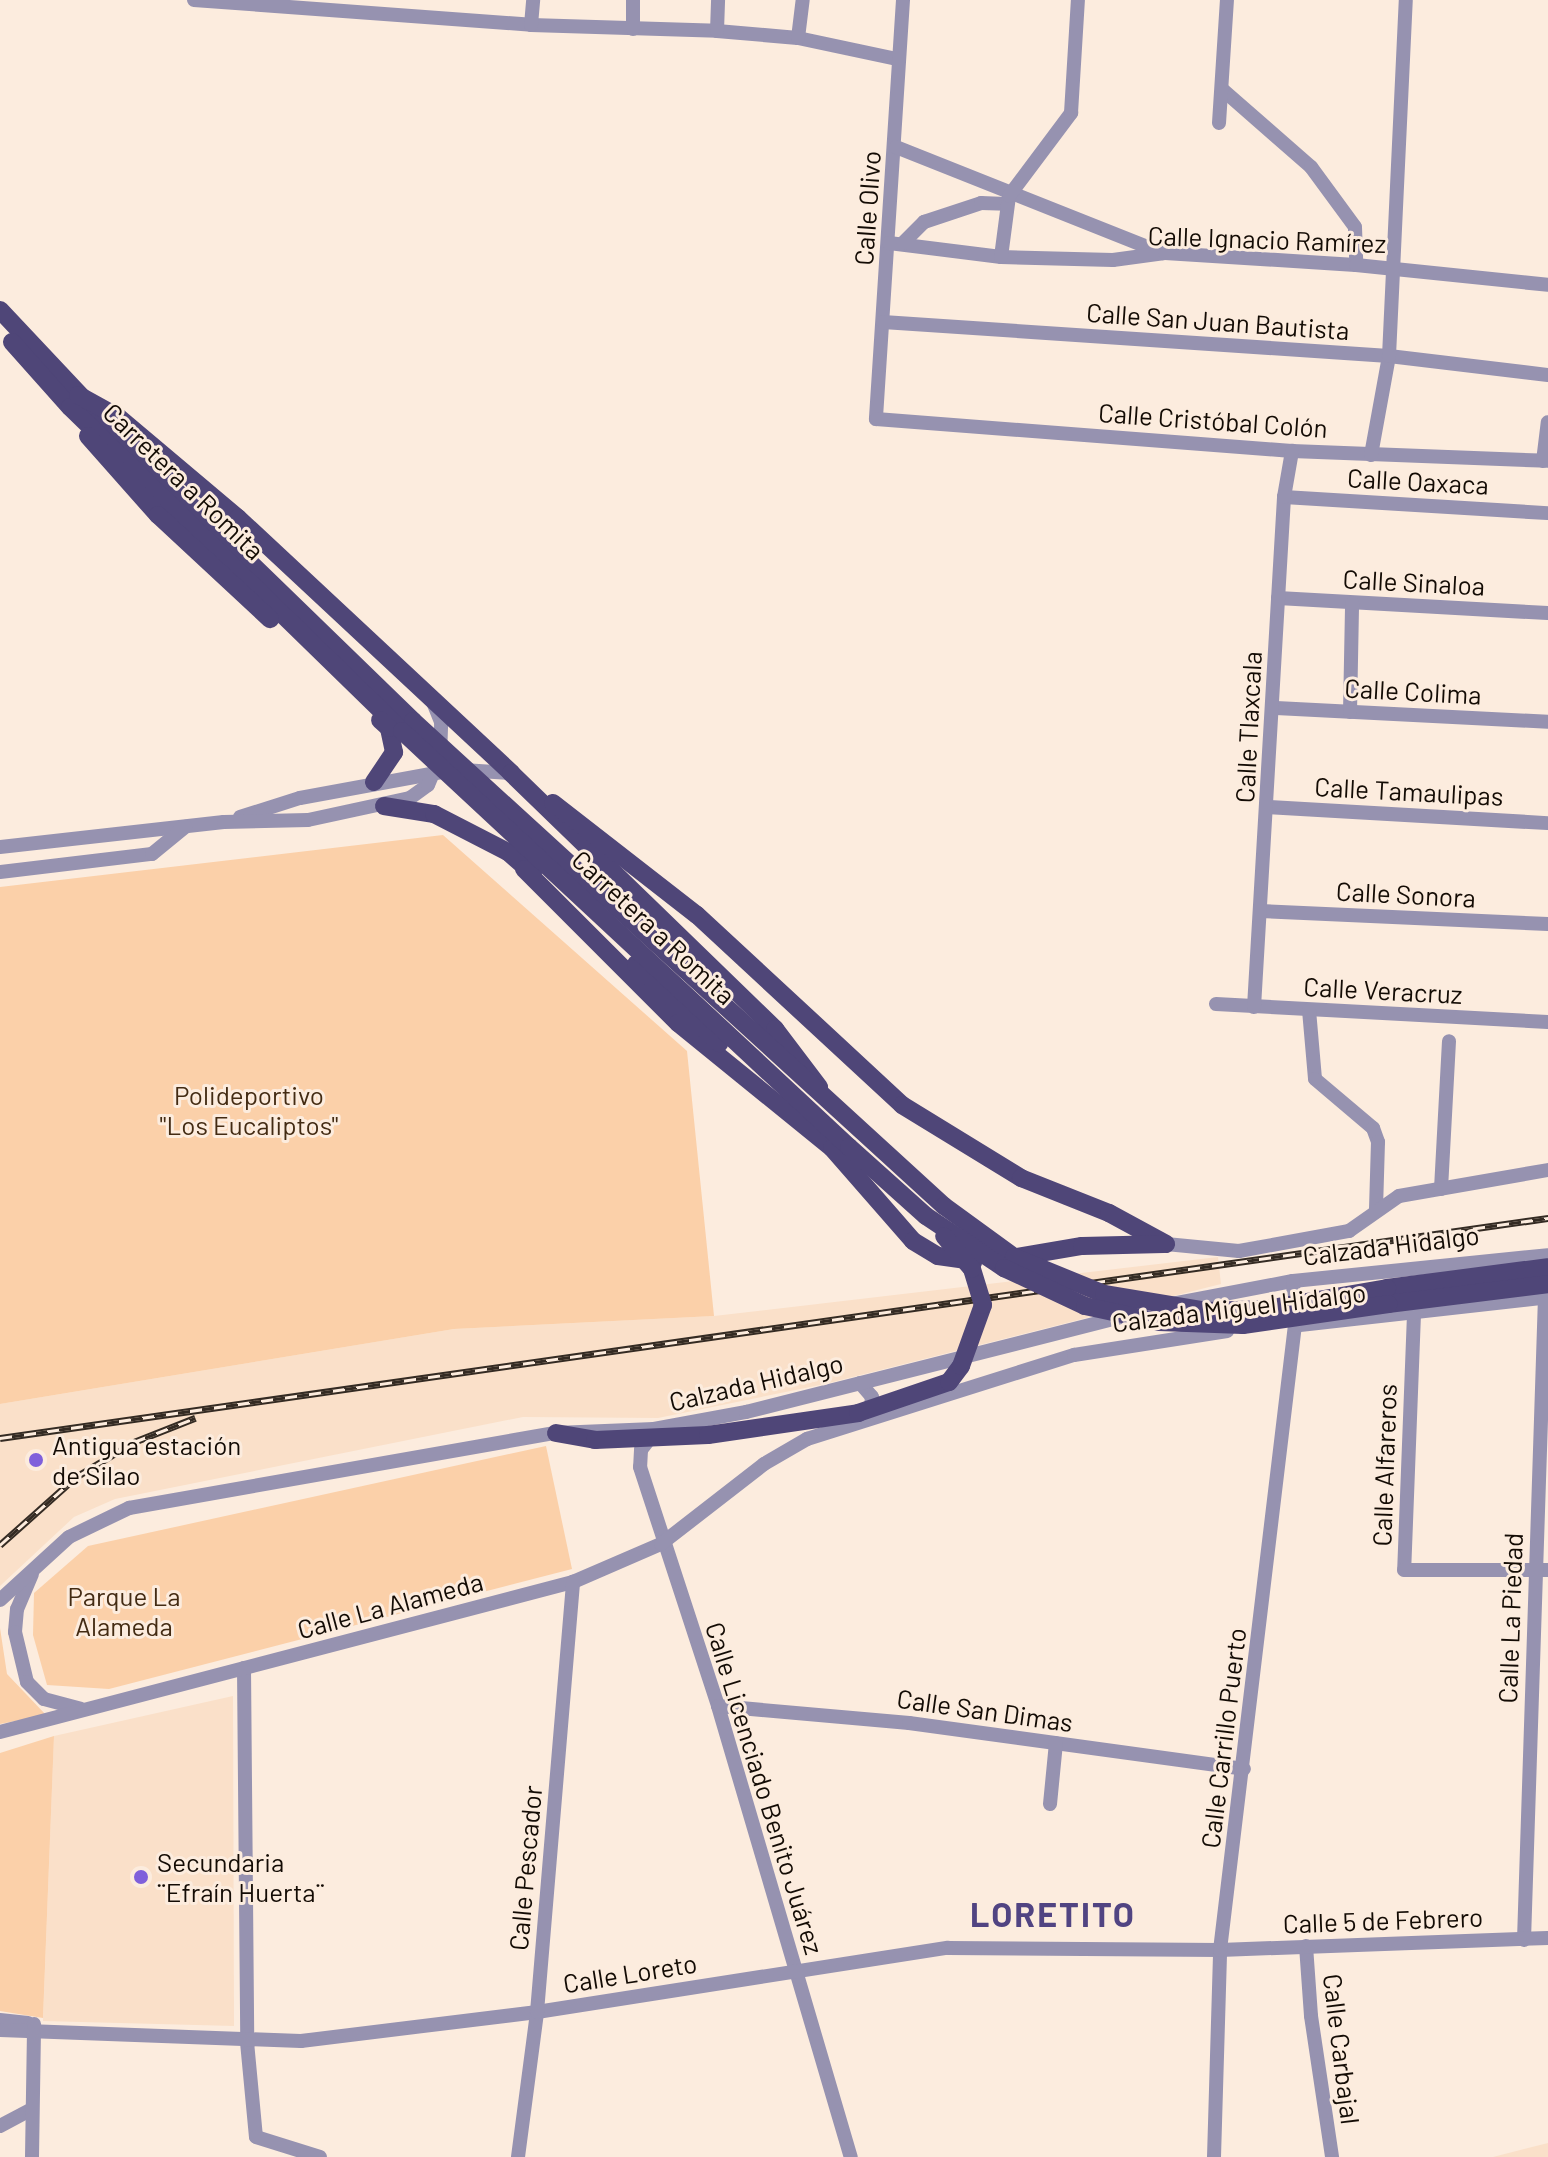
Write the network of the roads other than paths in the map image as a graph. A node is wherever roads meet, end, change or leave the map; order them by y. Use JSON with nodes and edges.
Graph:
{"nodes":[{"id":1,"x":194,"y":0,"type":"edge"},
{"id":2,"x":533,"y":0,"type":"edge"},
{"id":3,"x":633,"y":0,"type":"edge"},
{"id":4,"x":718,"y":0,"type":"edge"},
{"id":5,"x":803,"y":0,"type":"edge"},
{"id":6,"x":903,"y":0,"type":"edge"},
{"id":7,"x":1078,"y":0,"type":"edge"},
{"id":8,"x":1227,"y":0,"type":"edge"},
{"id":9,"x":1406,"y":0,"type":"edge"},
{"id":10,"x":276,"y":3,"type":"edge"},
{"id":11,"x":362,"y":6,"type":"edge"},
{"id":12,"x":531,"y":25,"type":"junction"},
{"id":13,"x":633,"y":29,"type":"junction"},
{"id":14,"x":717,"y":31,"type":"junction"},
{"id":15,"x":798,"y":38,"type":"junction"},
{"id":16,"x":897,"y":59,"type":"junction"},
{"id":17,"x":1223,"y":90,"type":"junction"},
{"id":18,"x":1219,"y":123,"type":"dead end"},
{"id":19,"x":896,"y":147,"type":"junction"},
{"id":20,"x":1007,"y":200,"type":"junction"},
{"id":21,"x":896,"y":243,"type":"junction"},
{"id":22,"x":1165,"y":253,"type":"junction"},
{"id":23,"x":1001,"y":257,"type":"junction"},
{"id":24,"x":1356,"y":265,"type":"junction"},
{"id":25,"x":1395,"y":267,"type":"junction"},
{"id":26,"x":1548,"y":285,"type":"edge"},
{"id":27,"x":0,"y":310,"type":"edge"},
{"id":28,"x":883,"y":322,"type":"junction"},
{"id":29,"x":0,"y":328,"type":"edge"},
{"id":30,"x":1389,"y":356,"type":"junction"},
{"id":31,"x":1548,"y":375,"type":"edge"},
{"id":32,"x":74,"y":401,"type":"junction"},
{"id":33,"x":876,"y":419,"type":"joint"},
{"id":34,"x":1548,"y":422,"type":"edge"},
{"id":35,"x":1292,"y":451,"type":"junction"},
{"id":36,"x":1371,"y":455,"type":"junction"},
{"id":37,"x":1546,"y":461,"type":"edge"},
{"id":38,"x":1284,"y":497,"type":"junction"},
{"id":39,"x":1548,"y":513,"type":"edge"},
{"id":40,"x":1278,"y":598,"type":"junction"},
{"id":41,"x":1352,"y":603,"type":"junction"},
{"id":42,"x":1548,"y":613,"type":"edge"},
{"id":43,"x":432,"y":700,"type":"junction"},
{"id":44,"x":1276,"y":708,"type":"junction"},
{"id":45,"x":1350,"y":712,"type":"junction"},
{"id":46,"x":1548,"y":722,"type":"edge"},
{"id":47,"x":408,"y":726,"type":"junction"},
{"id":48,"x":435,"y":773,"type":"junction"},
{"id":49,"x":511,"y":773,"type":"junction"},
{"id":50,"x":374,"y":782,"type":"junction"},
{"id":51,"x":384,"y":806,"type":"junction"},
{"id":52,"x":542,"y":806,"type":"junction"},
{"id":53,"x":1268,"y":807,"type":"junction"},
{"id":54,"x":224,"y":822,"type":"junction"},
{"id":55,"x":1548,"y":823,"type":"edge"},
{"id":56,"x":187,"y":826,"type":"junction"},
{"id":57,"x":0,"y":847,"type":"edge"},
{"id":58,"x":508,"y":852,"type":"junction"},
{"id":59,"x":524,"y":869,"type":"junction"},
{"id":60,"x":0,"y":872,"type":"edge"},
{"id":61,"x":1261,"y":911,"type":"junction"},
{"id":62,"x":1548,"y":924,"type":"edge"},
{"id":63,"x":1216,"y":1004,"type":"dead end"},
{"id":64,"x":1254,"y":1007,"type":"junction"},
{"id":65,"x":1309,"y":1010,"type":"junction"},
{"id":66,"x":1548,"y":1022,"type":"edge"},
{"id":67,"x":1449,"y":1041,"type":"dead end"},
{"id":68,"x":819,"y":1088,"type":"junction"},
{"id":69,"x":849,"y":1147,"type":"junction"},
{"id":70,"x":1548,"y":1170,"type":"edge"},
{"id":71,"x":1441,"y":1189,"type":"junction"},
{"id":72,"x":1376,"y":1209,"type":"junction"},
{"id":73,"x":926,"y":1216,"type":"junction"},
{"id":74,"x":1166,"y":1244,"type":"junction"},
{"id":75,"x":1548,"y":1255,"type":"edge"},
{"id":76,"x":1548,"y":1267,"type":"edge"},
{"id":77,"x":1293,"y":1281,"type":"junction"},
{"id":78,"x":1219,"y":1292,"type":"junction"},
{"id":79,"x":1547,"y":1293,"type":"edge"},
{"id":80,"x":1388,"y":1296,"type":"junction"},
{"id":81,"x":1414,"y":1314,"type":"junction"},
{"id":82,"x":1295,"y":1325,"type":"junction"},
{"id":83,"x":1067,"y":1331,"type":"junction"},
{"id":84,"x":1217,"y":1332,"type":"junction"},
{"id":85,"x":1074,"y":1355,"type":"junction"},
{"id":86,"x":860,"y":1383,"type":"junction"},
{"id":87,"x":863,"y":1417,"type":"junction"},
{"id":88,"x":556,"y":1433,"type":"junction"},
{"id":89,"x":651,"y":1437,"type":"junction"},
{"id":90,"x":764,"y":1464,"type":"joint"},
{"id":91,"x":661,"y":1544,"type":"junction"},
{"id":92,"x":46,"y":1554,"type":"junction"},
{"id":93,"x":1542,"y":1570,"type":"edge"},
{"id":94,"x":573,"y":1582,"type":"junction"},
{"id":95,"x":0,"y":1600,"type":"edge"},
{"id":96,"x":244,"y":1668,"type":"junction"},
{"id":97,"x":718,"y":1706,"type":"junction"},
{"id":98,"x":88,"y":1710,"type":"junction"},
{"id":99,"x":0,"y":1732,"type":"edge"},
{"id":100,"x":1056,"y":1743,"type":"junction"},
{"id":101,"x":1244,"y":1769,"type":"junction"},
{"id":102,"x":1050,"y":1804,"type":"dead end"},
{"id":103,"x":1548,"y":1938,"type":"edge"},
{"id":104,"x":1524,"y":1940,"type":"junction"},
{"id":105,"x":1306,"y":1946,"type":"junction"},
{"id":106,"x":1220,"y":1950,"type":"junction"},
{"id":107,"x":797,"y":1969,"type":"junction"},
{"id":108,"x":537,"y":2012,"type":"junction"},
{"id":109,"x":0,"y":2020,"type":"edge"},
{"id":110,"x":38,"y":2029,"type":"junction"},
{"id":111,"x":0,"y":2030,"type":"edge"},
{"id":112,"x":247,"y":2042,"type":"junction"},
{"id":113,"x":32,"y":2109,"type":"junction"},
{"id":114,"x":0,"y":2126,"type":"edge"},
{"id":115,"x":32,"y":2157,"type":"edge"},
{"id":116,"x":320,"y":2157,"type":"edge"},
{"id":117,"x":518,"y":2157,"type":"edge"},
{"id":118,"x":851,"y":2157,"type":"edge"},
{"id":119,"x":1214,"y":2157,"type":"edge"},
{"id":120,"x":1332,"y":2157,"type":"edge"}],
"edges":[{"from":1,"to":10,"type":"street"},
{"from":2,"to":12,"type":"street"},
{"from":3,"to":13,"type":"street"},
{"from":4,"to":14,"type":"street"},
{"from":5,"to":15,"type":"street"},
{"from":6,"to":16,"type":"street","name":"Calle Olivo"},
{"from":7,"to":20,"type":"street"},
{"from":8,"to":17,"type":"street"},
{"from":9,"to":25,"type":"street"},
{"from":10,"to":11,"type":"street"},
{"from":11,"to":12,"type":"street"},
{"from":12,"to":13,"type":"street"},
{"from":13,"to":14,"type":"street"},
{"from":14,"to":15,"type":"street"},
{"from":15,"to":16,"type":"street"},
{"from":16,"to":19,"type":"street","name":"Calle Olivo"},
{"from":17,"to":18,"type":"street"},
{"from":17,"to":24,"type":"street"},
{"from":19,"to":20,"type":"street"},
{"from":19,"to":21,"type":"street","name":"Calle Olivo"},
{"from":20,"to":21,"type":"street"},
{"from":20,"to":22,"type":"street"},
{"from":20,"to":23,"type":"street"},
{"from":21,"to":23,"type":"street","name":"Calle Ignacio Ramírez"},
{"from":21,"to":28,"type":"street","name":"Calle Olivo"},
{"from":22,"to":23,"type":"street","name":"Calle Ignacio Ramírez"},
{"from":22,"to":24,"type":"street","name":"Calle Ignacio Ramírez"},
{"from":24,"to":25,"type":"street","name":"Calle Ignacio Ramírez"},
{"from":25,"to":26,"type":"street","name":"Calle Ignacio Ramírez"},
{"from":25,"to":30,"type":"street"},
{"from":27,"to":32,"type":"main road","name":"Carretera a Romita"},
{"from":28,"to":30,"type":"street","name":"Calle San Juan Bautista"},
{"from":28,"to":33,"type":"street","name":"Calle Olivo"},
{"from":29,"to":32,"type":"main road","name":"Carretera a Romita"},
{"from":30,"to":31,"type":"street","name":"Calle San Juan Bautista"},
{"from":30,"to":36,"type":"street"},
{"from":32,"to":43,"type":"main road"},
{"from":32,"to":47,"type":"main road","name":"Carretera a Romita"},
{"from":32,"to":50,"type":"main road"},
{"from":33,"to":35,"type":"street","name":"Calle Cristóbal Colón"},
{"from":34,"to":37,"type":"street"},
{"from":35,"to":36,"type":"street","name":"Calle Cristóbal Colón"},
{"from":35,"to":38,"type":"street","name":"Calle Tlaxcala"},
{"from":36,"to":37,"type":"street","name":"Calle Cristóbal Colón"},
{"from":38,"to":39,"type":"street","name":"Calle Oaxaca"},
{"from":38,"to":40,"type":"street","name":"Calle Tlaxcala"},
{"from":40,"to":41,"type":"street","name":"Calle Sinaloa"},
{"from":40,"to":44,"type":"street","name":"Calle Tlaxcala"},
{"from":41,"to":42,"type":"street","name":"Calle Sinaloa"},
{"from":41,"to":45,"type":"street"},
{"from":43,"to":48,"type":"street"},
{"from":43,"to":49,"type":"main road"},
{"from":44,"to":45,"type":"street","name":"Calle Colima"},
{"from":44,"to":53,"type":"street","name":"Calle Tlaxcala"},
{"from":45,"to":46,"type":"street","name":"Calle Colima"},
{"from":47,"to":68,"type":"main road","name":"Carretera a Romita","bridge":true},
{"from":47,"to":69,"type":"main road","name":"Carretera a Romita","bridge":true},
{"from":48,"to":49,"type":"street"},
{"from":48,"to":50,"type":"street"},
{"from":48,"to":51,"type":"street"},
{"from":49,"to":52,"type":"main road"},
{"from":49,"to":74,"type":"main road"},
{"from":50,"to":54,"type":"street"},
{"from":51,"to":54,"type":"street"},
{"from":51,"to":58,"type":"main road"},
{"from":52,"to":58,"type":"main road"},
{"from":52,"to":68,"type":"main road"},
{"from":53,"to":55,"type":"street","name":"Calle Tamaulipas"},
{"from":53,"to":61,"type":"street","name":"Calle Tlaxcala"},
{"from":54,"to":56,"type":"street"},
{"from":56,"to":57,"type":"street"},
{"from":56,"to":60,"type":"street"},
{"from":58,"to":59,"type":"main road"},
{"from":59,"to":69,"type":"main road","bridge":true},
{"from":59,"to":74,"type":"main road"},
{"from":61,"to":62,"type":"street","name":"Calle Sonora"},
{"from":61,"to":64,"type":"street","name":"Calle Tlaxcala"},
{"from":63,"to":64,"type":"street","name":"Calle Veracruz"},
{"from":64,"to":65,"type":"street","name":"Calle Veracruz"},
{"from":65,"to":66,"type":"street","name":"Calle Veracruz"},
{"from":65,"to":72,"type":"street"},
{"from":67,"to":71,"type":"street"},
{"from":68,"to":80,"type":"main road","name":"Carretera a Romita","bridge":true},
{"from":69,"to":73,"type":"main road","name":"Carretera a Romita","bridge":true},
{"from":70,"to":71,"type":"street"},
{"from":71,"to":72,"type":"street"},
{"from":72,"to":74,"type":"street"},
{"from":73,"to":80,"type":"main road","name":"Carretera a Romita","bridge":true},
{"from":73,"to":87,"type":"main road","bridge":true},
{"from":75,"to":77,"type":"street","name":"Calzada Hidalgo"},
{"from":76,"to":80,"type":"main road","name":"Calzada Miguel Hidalgo"},
{"from":77,"to":78,"type":"street","name":"Calzada Hidalgo"},
{"from":77,"to":82,"type":"street","name":"Calle Carrillo Puerto"},
{"from":78,"to":83,"type":"street","name":"Calzada Hidalgo"},
{"from":78,"to":84,"type":"street"},
{"from":79,"to":80,"type":"main road","name":"Calzada Miguel Hidalgo"},
{"from":79,"to":81,"type":"street","name":"Calzada Miguel Hidalgo"},
{"from":79,"to":93,"type":"street","name":"Calle La Piedad"},
{"from":81,"to":82,"type":"street","name":"Calzada Miguel Hidalgo"},
{"from":81,"to":93,"type":"street","name":"Calle Alfareros"},
{"from":82,"to":84,"type":"street","name":"Calzada Miguel Hidalgo"},
{"from":82,"to":101,"type":"street","name":"Calle Carrillo Puerto"},
{"from":83,"to":85,"type":"street"},
{"from":83,"to":86,"type":"street","name":"Calzada Hidalgo"},
{"from":84,"to":85,"type":"street","name":"Calzada Miguel Hidalgo"},
{"from":85,"to":87,"type":"street","name":"Calzada Miguel Hidalgo"},
{"from":86,"to":87,"type":"street"},
{"from":86,"to":88,"type":"street","name":"Calzada Hidalgo"},
{"from":87,"to":89,"type":"main road"},
{"from":87,"to":90,"type":"street","name":"Calzada Miguel Hidalgo"},
{"from":88,"to":89,"type":"main road"},
{"from":88,"to":92,"type":"street","name":"Calzada Hidalgo"},
{"from":89,"to":91,"type":"street","name":"Calle Licenciado Benito Juárez"},
{"from":90,"to":91,"type":"street","name":"Calle La Alameda"},
{"from":91,"to":94,"type":"street","name":"Calle La Alameda"},
{"from":91,"to":97,"type":"street","name":"Calle Licenciado Benito Juárez"},
{"from":92,"to":95,"type":"street","name":"Calzada Hidalgo"},
{"from":92,"to":98,"type":"street"},
{"from":93,"to":104,"type":"street","name":"Calle La Piedad"},
{"from":94,"to":96,"type":"street","name":"Calle La Alameda"},
{"from":94,"to":108,"type":"street","name":"Calle Pescador"},
{"from":96,"to":98,"type":"street","name":"Calle La Alameda"},
{"from":96,"to":112,"type":"street"},
{"from":97,"to":100,"type":"street","name":"Calle San Dimas"},
{"from":97,"to":107,"type":"street","name":"Calle Licenciado Benito Juárez"},
{"from":98,"to":99,"type":"street","name":"Calle La Alameda"},
{"from":100,"to":101,"type":"street","name":"Calle San Dimas"},
{"from":100,"to":102,"type":"street"},
{"from":101,"to":106,"type":"street","name":"Calle Carrillo Puerto"},
{"from":103,"to":104,"type":"street","name":"Calle 5 de Febrero"},
{"from":104,"to":105,"type":"street","name":"Calle 5 de Febrero"},
{"from":105,"to":106,"type":"street","name":"Calle 5 de Febrero"},
{"from":105,"to":120,"type":"street","name":"Calle Carbajal"},
{"from":106,"to":107,"type":"street","name":"Calle Loreto"},
{"from":106,"to":119,"type":"street","name":"Calle Carrillo Puerto"},
{"from":107,"to":108,"type":"street","name":"Calle Loreto"},
{"from":107,"to":118,"type":"street","name":"Calle Licenciado Benito Juárez"},
{"from":108,"to":112,"type":"street","name":"Calle Loreto"},
{"from":108,"to":117,"type":"street","name":"Calle Pescador"},
{"from":109,"to":110,"type":"street","name":"Calle Loreto"},
{"from":110,"to":111,"type":"street","name":"Calle Loreto"},
{"from":110,"to":112,"type":"street","name":"Calle Loreto"},
{"from":110,"to":113,"type":"street"},
{"from":112,"to":116,"type":"street"},
{"from":113,"to":114,"type":"street"},
{"from":113,"to":115,"type":"street"}]}
